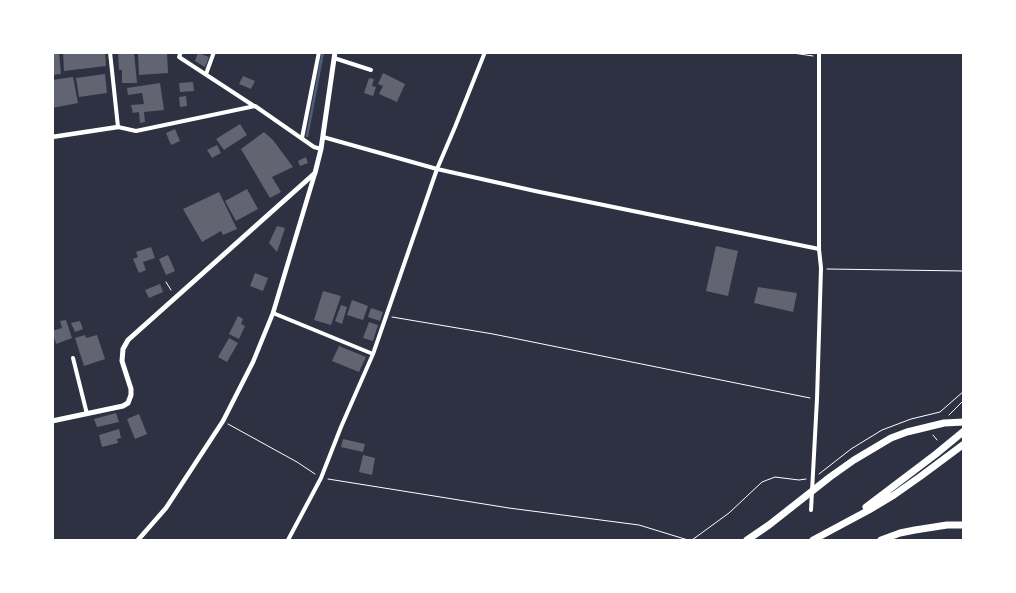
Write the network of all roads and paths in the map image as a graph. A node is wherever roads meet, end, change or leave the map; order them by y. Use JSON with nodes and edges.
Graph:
{"nodes":[{"id":1,"x":110,"y":52,"type":"edge"},
{"id":2,"x":181,"y":52,"type":"edge"},
{"id":3,"x":214,"y":52,"type":"edge"},
{"id":4,"x":319,"y":52,"type":"edge"},
{"id":5,"x":485,"y":52,"type":"edge"},
{"id":6,"x":786,"y":52,"type":"edge"},
{"id":7,"x":818,"y":54,"type":"edge"},
{"id":8,"x":335,"y":55,"type":"edge"},
{"id":9,"x":371,"y":70,"type":"dead end"},
{"id":10,"x":206,"y":74,"type":"junction"},
{"id":11,"x":255,"y":106,"type":"junction"},
{"id":12,"x":118,"y":127,"type":"junction"},
{"id":13,"x":52,"y":137,"type":"edge"},
{"id":14,"x":323,"y":137,"type":"junction"},
{"id":15,"x":302,"y":138,"type":"junction"},
{"id":16,"x":321,"y":149,"type":"junction"},
{"id":17,"x":436,"y":169,"type":"junction"},
{"id":18,"x":315,"y":173,"type":"junction"},
{"id":19,"x":819,"y":249,"type":"junction"},
{"id":20,"x":821,"y":268,"type":"junction"},
{"id":21,"x":964,"y":271,"type":"edge"},
{"id":22,"x":166,"y":282,"type":"dead end"},
{"id":23,"x":176,"y":297,"type":"junction"},
{"id":24,"x":273,"y":313,"type":"junction"},
{"id":25,"x":386,"y":316,"type":"junction"},
{"id":26,"x":373,"y":354,"type":"junction"},
{"id":27,"x":72,"y":358,"type":"dead end"},
{"id":28,"x":964,"y":391,"type":"edge"},
{"id":29,"x":817,"y":399,"type":"junction"},
{"id":30,"x":87,"y":414,"type":"junction"},
{"id":31,"x":52,"y":421,"type":"edge"},
{"id":32,"x":223,"y":421,"type":"junction"},
{"id":33,"x":964,"y":422,"type":"edge"},
{"id":34,"x":964,"y":431,"type":"edge"},
{"id":35,"x":964,"y":444,"type":"edge"},
{"id":36,"x":321,"y":478,"type":"junction"},
{"id":37,"x":812,"y":478,"type":"junction"},
{"id":38,"x":811,"y":510,"type":"dead end"},
{"id":39,"x":964,"y":525,"type":"edge"},
{"id":40,"x":830,"y":531,"type":"junction"},
{"id":41,"x":138,"y":540,"type":"edge"},
{"id":42,"x":288,"y":540,"type":"edge"},
{"id":43,"x":688,"y":540,"type":"edge"},
{"id":44,"x":692,"y":540,"type":"edge"},
{"id":45,"x":748,"y":540,"type":"edge"},
{"id":46,"x":813,"y":540,"type":"edge"},
{"id":47,"x":881,"y":540,"type":"edge"}],
"edges":[{"from":1,"to":12,"type":"street"},
{"from":2,"to":10,"type":"street"},
{"from":3,"to":10,"type":"street"},
{"from":4,"to":15,"type":"street"},
{"from":5,"to":17,"type":"street"},
{"from":6,"to":7,"type":"path"},
{"from":7,"to":19,"type":"street"},
{"from":8,"to":9,"type":"street"},
{"from":8,"to":14,"type":"main road"},
{"from":10,"to":11,"type":"street"},
{"from":11,"to":12,"type":"street"},
{"from":11,"to":15,"type":"street"},
{"from":12,"to":13,"type":"street"},
{"from":14,"to":16,"type":"main road"},
{"from":14,"to":17,"type":"street"},
{"from":15,"to":16,"type":"street"},
{"from":16,"to":18,"type":"main road"},
{"from":17,"to":19,"type":"street"},
{"from":17,"to":25,"type":"street"},
{"from":18,"to":23,"type":"main road"},
{"from":18,"to":24,"type":"street"},
{"from":19,"to":20,"type":"street"},
{"from":20,"to":21,"type":"path"},
{"from":20,"to":29,"type":"street"},
{"from":22,"to":23,"type":"path"},
{"from":23,"to":30,"type":"main road"},
{"from":24,"to":26,"type":"street"},
{"from":24,"to":32,"type":"street"},
{"from":25,"to":26,"type":"street"},
{"from":25,"to":29,"type":"path"},
{"from":26,"to":36,"type":"street"},
{"from":27,"to":30,"type":"street"},
{"from":28,"to":37,"type":"path"},
{"from":29,"to":37,"type":"street"},
{"from":30,"to":31,"type":"main road"},
{"from":32,"to":36,"type":"path"},
{"from":32,"to":41,"type":"street"},
{"from":33,"to":45,"type":"highway"},
{"from":34,"to":40,"type":"highway"},
{"from":35,"to":40,"type":"highway"},
{"from":36,"to":42,"type":"street"},
{"from":36,"to":43,"type":"path"},
{"from":37,"to":38,"type":"street"},
{"from":37,"to":44,"type":"path"},
{"from":39,"to":47,"type":"highway"},
{"from":40,"to":46,"type":"highway"}]}
